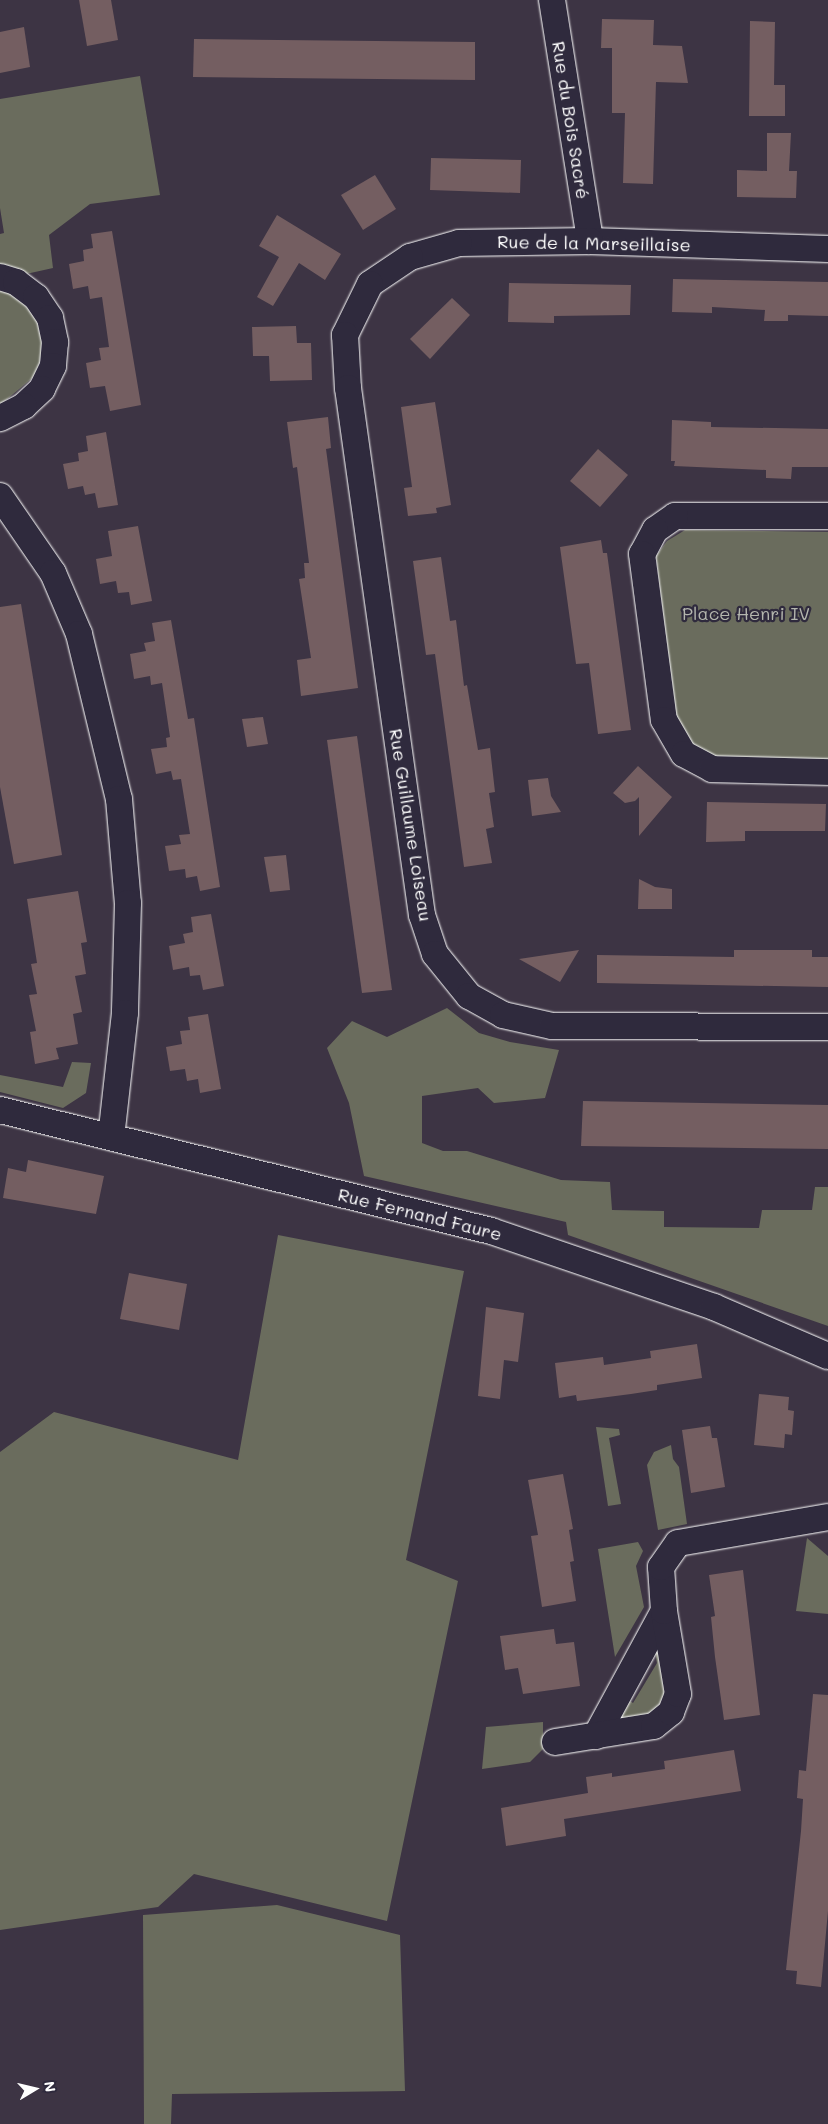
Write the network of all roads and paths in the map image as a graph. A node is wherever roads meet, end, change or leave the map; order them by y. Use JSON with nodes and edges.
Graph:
{"nodes":[{"id":1,"x":552,"y":0,"type":"edge"},
{"id":2,"x":590,"y":240,"type":"junction"},
{"id":3,"x":828,"y":249,"type":"edge"},
{"id":4,"x":0,"y":277,"type":"edge"},
{"id":5,"x":370,"y":284,"type":"joint"},
{"id":6,"x":0,"y":418,"type":"edge"},
{"id":7,"x":0,"y":496,"type":"edge"},
{"id":8,"x":828,"y":516,"type":"edge"},
{"id":9,"x":828,"y":772,"type":"edge"},
{"id":10,"x":828,"y":1027,"type":"edge"},
{"id":11,"x":0,"y":1110,"type":"edge"},
{"id":12,"x":111,"y":1137,"type":"junction"},
{"id":13,"x":828,"y":1356,"type":"edge"},
{"id":14,"x":828,"y":1518,"type":"edge"},
{"id":15,"x":664,"y":1610,"type":"junction"},
{"id":16,"x":596,"y":1736,"type":"junction"},
{"id":17,"x":555,"y":1742,"type":"dead end"}],
"edges":[{"from":1,"to":2,"type":"street","name":"Rue du Bois Sacré"},
{"from":2,"to":3,"type":"street","name":"Rue de la Marseillaise"},
{"from":2,"to":5,"type":"street","name":"Rue de la Marseillaise"},
{"from":4,"to":6,"type":"street"},
{"from":5,"to":10,"type":"street","name":"Rue Guillaume Loiseau"},
{"from":7,"to":12,"type":"street"},
{"from":8,"to":9,"type":"street"},
{"from":11,"to":12,"type":"street","name":"Rue Fernand Faure"},
{"from":12,"to":13,"type":"street","name":"Rue Fernand Faure"},
{"from":14,"to":15,"type":"street"},
{"from":15,"to":16,"type":"street"},
{"from":15,"to":16,"type":"street"},
{"from":16,"to":17,"type":"street"}]}
